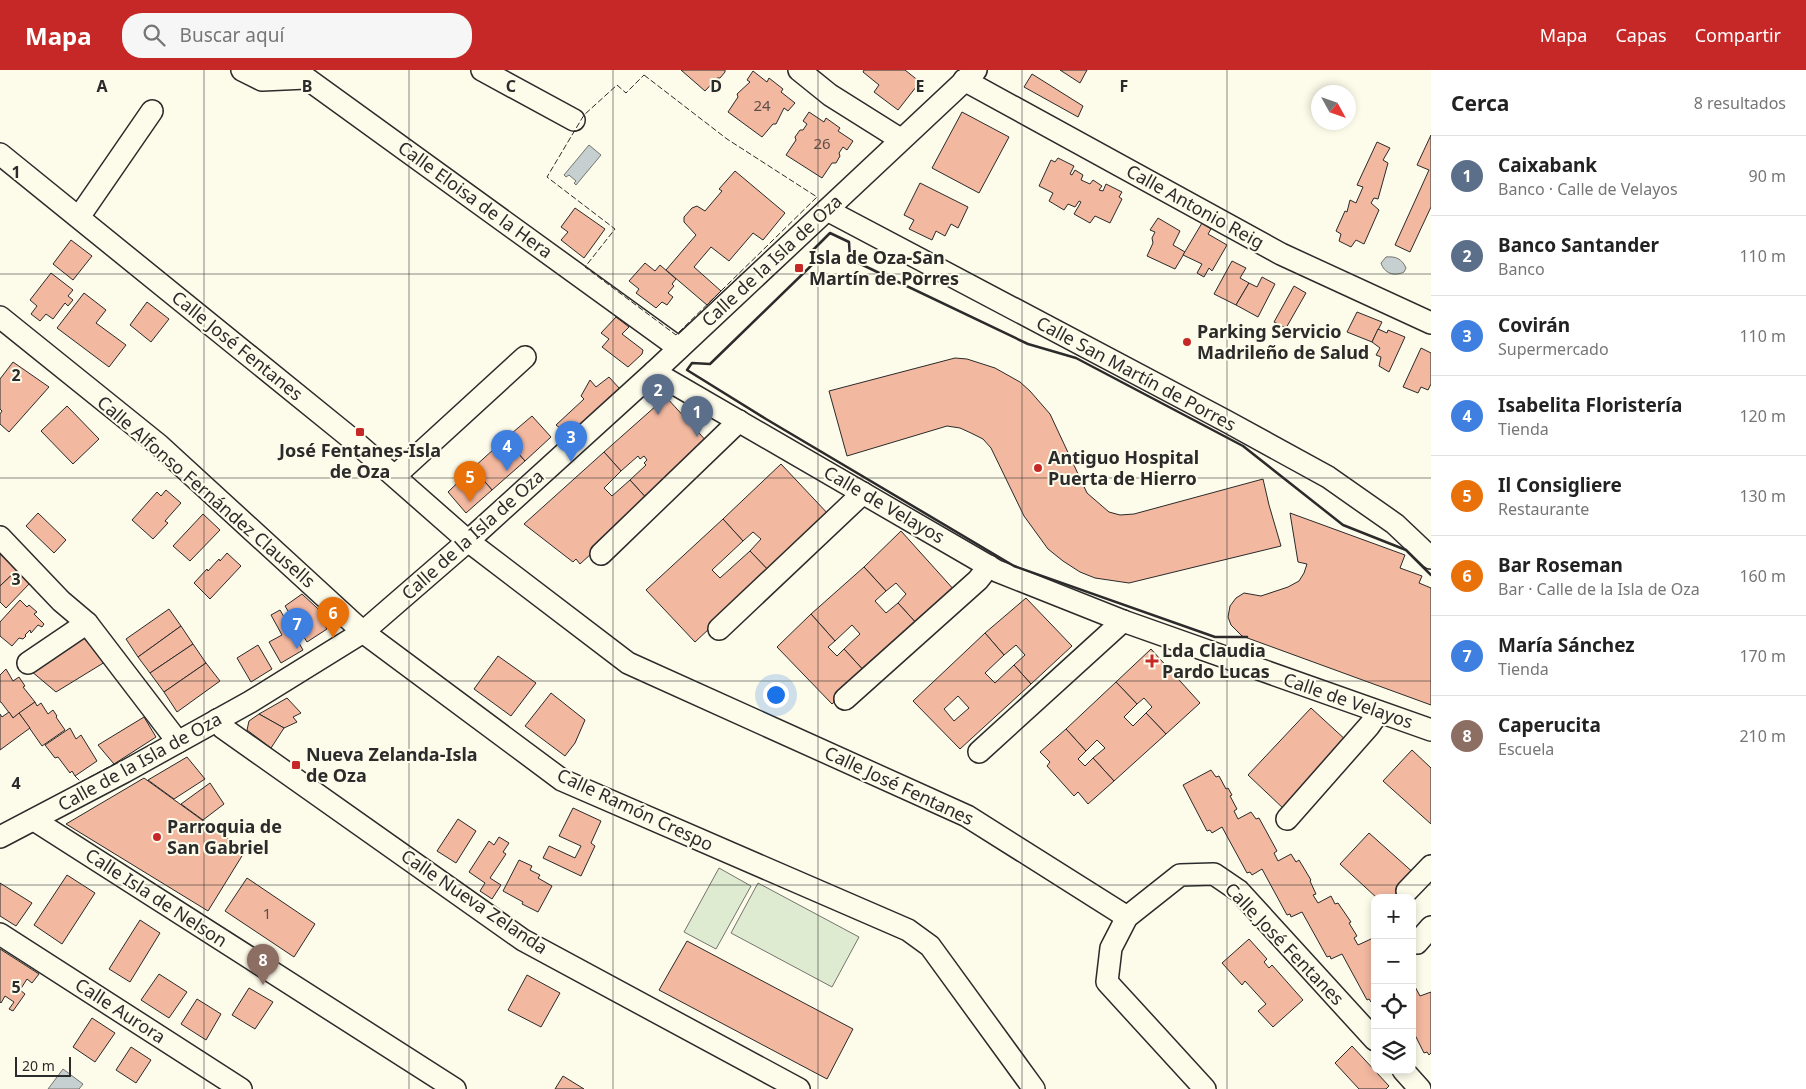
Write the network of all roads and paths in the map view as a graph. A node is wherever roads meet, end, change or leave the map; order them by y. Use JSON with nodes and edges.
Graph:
{"nodes":[{"id":1,"x":242,"y":70,"type":"edge"},
{"id":2,"x":482,"y":70,"type":"edge"},
{"id":3,"x":800,"y":70,"type":"edge"},
{"id":4,"x":970,"y":75,"type":"edge"},
{"id":5,"x":152,"y":112,"type":"dead end"},
{"id":6,"x":574,"y":120,"type":"dead end"},
{"id":7,"x":900,"y":139,"type":"junction"},
{"id":8,"x":0,"y":154,"type":"edge"},
{"id":9,"x":827,"y":210,"type":"junction"},
{"id":10,"x":78,"y":217,"type":"junction"},
{"id":11,"x":0,"y":317,"type":"edge"},
{"id":12,"x":1431,"y":323,"type":"edge"},
{"id":13,"x":679,"y":348,"type":"junction"},
{"id":14,"x":525,"y":357,"type":"dead end"},
{"id":15,"x":654,"y":372,"type":"junction"},
{"id":16,"x":739,"y":421,"type":"junction"},
{"id":17,"x":395,"y":476,"type":"junction"},
{"id":18,"x":863,"y":493,"type":"junction"},
{"id":19,"x":0,"y":537,"type":"edge"},
{"id":20,"x":468,"y":542,"type":"junction"},
{"id":21,"x":601,"y":554,"type":"dead end"},
{"id":22,"x":1431,"y":558,"type":"edge"},
{"id":23,"x":989,"y":566,"type":"junction"},
{"id":24,"x":1123,"y":621,"type":"junction"},
{"id":25,"x":87,"y":623,"type":"junction"},
{"id":26,"x":719,"y":629,"type":"dead end"},
{"id":27,"x":363,"y":632,"type":"junction"},
{"id":28,"x":28,"y":663,"type":"dead end"},
{"id":29,"x":846,"y":699,"type":"dead end"},
{"id":30,"x":1379,"y":712,"type":"junction"},
{"id":31,"x":217,"y":720,"type":"junction"},
{"id":32,"x":1431,"y":730,"type":"edge"},
{"id":33,"x":178,"y":742,"type":"junction"},
{"id":34,"x":979,"y":752,"type":"dead end"},
{"id":35,"x":1287,"y":819,"type":"dead end"},
{"id":36,"x":34,"y":820,"type":"junction"},
{"id":37,"x":0,"y":837,"type":"edge"},
{"id":38,"x":1431,"y":866,"type":"edge"},
{"id":39,"x":1407,"y":891,"type":"dead end"},
{"id":40,"x":1127,"y":917,"type":"junction"},
{"id":41,"x":0,"y":934,"type":"edge"},
{"id":42,"x":1371,"y":1036,"type":"edge"},
{"id":43,"x":1407,"y":1074,"type":"edge"},
{"id":44,"x":241,"y":1089,"type":"edge"},
{"id":45,"x":455,"y":1089,"type":"edge"},
{"id":46,"x":799,"y":1089,"type":"edge"},
{"id":47,"x":1034,"y":1089,"type":"edge"},
{"id":48,"x":1205,"y":1089,"type":"edge"},
{"id":49,"x":1420,"y":1089,"type":"edge"}],
"edges":[{"from":1,"to":13,"type":"street","name":"Calle Eloisa de la Hera"},
{"from":2,"to":6,"type":"street"},
{"from":3,"to":7,"type":"street"},
{"from":4,"to":7,"type":"street","name":"Calle de la Isla de Oza"},
{"from":4,"to":12,"type":"street","name":"Calle Antonio Reig"},
{"from":5,"to":10,"type":"street"},
{"from":7,"to":9,"type":"street","name":"Calle de la Isla de Oza"},
{"from":8,"to":10,"type":"street","name":"Calle José Fentanes"},
{"from":9,"to":13,"type":"street","name":"Calle de la Isla de Oza"},
{"from":9,"to":22,"type":"street","name":"Calle San Martín de Porres"},
{"from":10,"to":17,"type":"street","name":"Calle José Fentanes"},
{"from":11,"to":27,"type":"street","name":"Calle Alfonso Fernández Clausells"},
{"from":13,"to":15,"type":"street","name":"Calle de la Isla de Oza"},
{"from":14,"to":17,"type":"street"},
{"from":15,"to":16,"type":"street","name":"Calle de Velayos"},
{"from":15,"to":20,"type":"street","name":"Calle de la Isla de Oza"},
{"from":16,"to":18,"type":"street","name":"Calle de Velayos"},
{"from":16,"to":21,"type":"street"},
{"from":17,"to":20,"type":"street","name":"Calle José Fentanes"},
{"from":18,"to":23,"type":"street","name":"Calle de Velayos"},
{"from":18,"to":26,"type":"street"},
{"from":19,"to":25,"type":"street"},
{"from":20,"to":27,"type":"street","name":"Calle de la Isla de Oza"},
{"from":20,"to":40,"type":"street","name":"Calle José Fentanes"},
{"from":23,"to":24,"type":"street","name":"Calle de Velayos"},
{"from":23,"to":29,"type":"street"},
{"from":24,"to":30,"type":"street","name":"Calle de Velayos"},
{"from":24,"to":34,"type":"street"},
{"from":25,"to":28,"type":"street"},
{"from":25,"to":33,"type":"street"},
{"from":27,"to":31,"type":"street","name":"Calle de la Isla de Oza"},
{"from":27,"to":47,"type":"street","name":"Calle Ramón Crespo"},
{"from":30,"to":32,"type":"street","name":"Calle de Velayos"},
{"from":30,"to":35,"type":"street"},
{"from":31,"to":33,"type":"street","name":"Calle de la Isla de Oza"},
{"from":31,"to":46,"type":"street","name":"Calle Nueva Zelanda"},
{"from":33,"to":36,"type":"street","name":"Calle de la Isla de Oza"},
{"from":36,"to":37,"type":"street","name":"Calle de la Isla de Oza"},
{"from":36,"to":45,"type":"street","name":"Calle Isla de Nelson"},
{"from":38,"to":39,"type":"street"},
{"from":40,"to":42,"type":"street","name":"Calle José Fentanes"},
{"from":40,"to":48,"type":"street"},
{"from":41,"to":44,"type":"street","name":"Calle Aurora"},
{"from":43,"to":49,"type":"street"}]}
